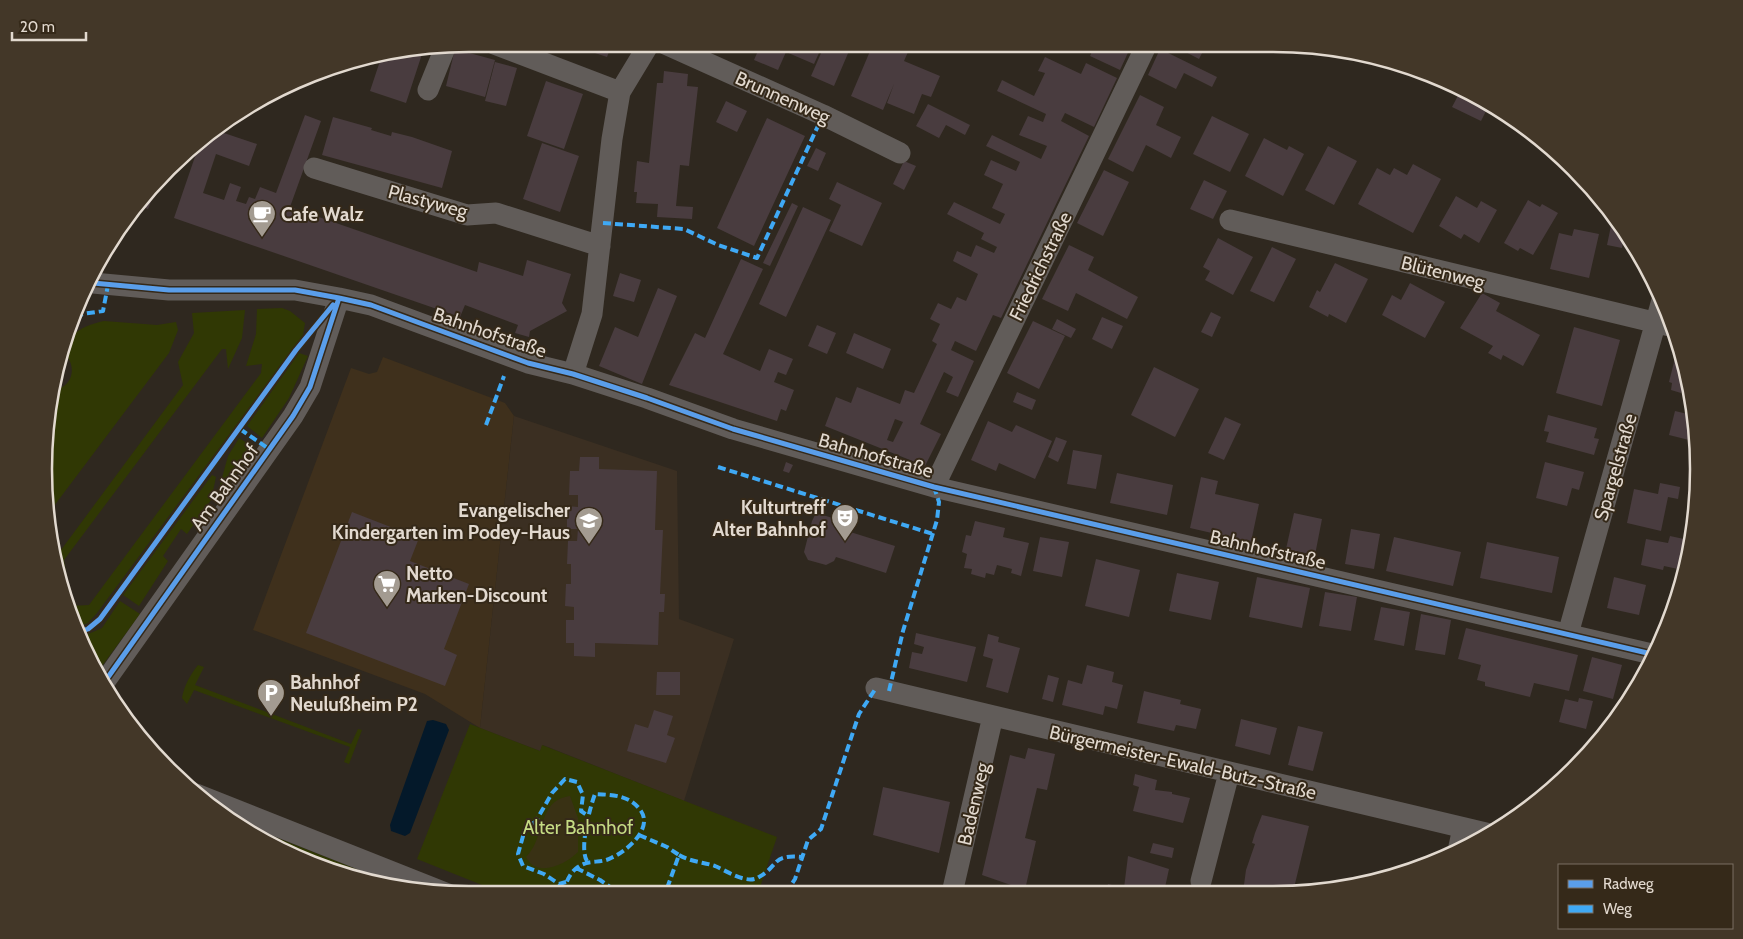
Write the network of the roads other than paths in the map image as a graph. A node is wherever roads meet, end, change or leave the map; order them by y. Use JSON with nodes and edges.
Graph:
{"nodes":[{"id":1,"x":515,"y":52,"type":"edge"},
{"id":2,"x":644,"y":52,"type":"edge"},
{"id":3,"x":683,"y":52,"type":"edge"},
{"id":4,"x":1143,"y":52,"type":"edge"},
{"id":5,"x":443,"y":53,"type":"edge"},
{"id":6,"x":428,"y":90,"type":"dead end"},
{"id":7,"x":620,"y":92,"type":"junction"},
{"id":8,"x":900,"y":153,"type":"dead end"},
{"id":9,"x":314,"y":168,"type":"dead end"},
{"id":10,"x":1230,"y":220,"type":"dead end"},
{"id":11,"x":600,"y":246,"type":"junction"},
{"id":12,"x":97,"y":283,"type":"edge"},
{"id":13,"x":339,"y":298,"type":"junction"},
{"id":14,"x":1665,"y":325,"type":"edge"},
{"id":15,"x":573,"y":374,"type":"junction"},
{"id":16,"x":934,"y":487,"type":"junction"},
{"id":17,"x":1568,"y":634,"type":"junction"},
{"id":18,"x":1647,"y":653,"type":"edge"},
{"id":19,"x":108,"y":678,"type":"edge"},
{"id":20,"x":876,"y":688,"type":"dead end"},
{"id":21,"x":993,"y":716,"type":"junction"},
{"id":22,"x":1229,"y":773,"type":"junction"},
{"id":23,"x":222,"y":804,"type":"edge"},
{"id":24,"x":1463,"y":828,"type":"junction"},
{"id":25,"x":1480,"y":832,"type":"edge"},
{"id":26,"x":1460,"y":842,"type":"edge"},
{"id":27,"x":1202,"y":881,"type":"dead end"},
{"id":28,"x":422,"y":884,"type":"edge"},
{"id":29,"x":954,"y":886,"type":"edge"}],
"edges":[{"from":1,"to":7,"type":"street"},
{"from":2,"to":7,"type":"street"},
{"from":3,"to":8,"type":"street","name":"Brunnenweg"},
{"from":4,"to":16,"type":"street","name":"Friedrichstraße"},
{"from":5,"to":6,"type":"street"},
{"from":7,"to":11,"type":"street"},
{"from":9,"to":11,"type":"street","name":"Plastyweg"},
{"from":10,"to":14,"type":"street","name":"Blütenweg"},
{"from":11,"to":15,"type":"street"},
{"from":12,"to":13,"type":"street","name":"Bahnhofstraße"},
{"from":13,"to":15,"type":"street","name":"Bahnhofstraße"},
{"from":13,"to":19,"type":"street","name":"Am Bahnhof"},
{"from":14,"to":17,"type":"street","name":"Spargelstraße"},
{"from":15,"to":16,"type":"street","name":"Bahnhofstraße"},
{"from":16,"to":17,"type":"street","name":"Bahnhofstraße"},
{"from":17,"to":18,"type":"street","name":"Bahnhofstraße"},
{"from":20,"to":21,"type":"street","name":"Bürgermeister-Ewald-Butz-Straße"},
{"from":21,"to":22,"type":"street","name":"Bürgermeister-Ewald-Butz-Straße"},
{"from":21,"to":29,"type":"street","name":"Badenweg"},
{"from":22,"to":24,"type":"street","name":"Bürgermeister-Ewald-Butz-Straße"},
{"from":22,"to":27,"type":"street"},
{"from":23,"to":28,"type":"street"},
{"from":24,"to":25,"type":"street","name":"Bürgermeister-Ewald-Butz-Straße"},
{"from":24,"to":26,"type":"street"}]}
